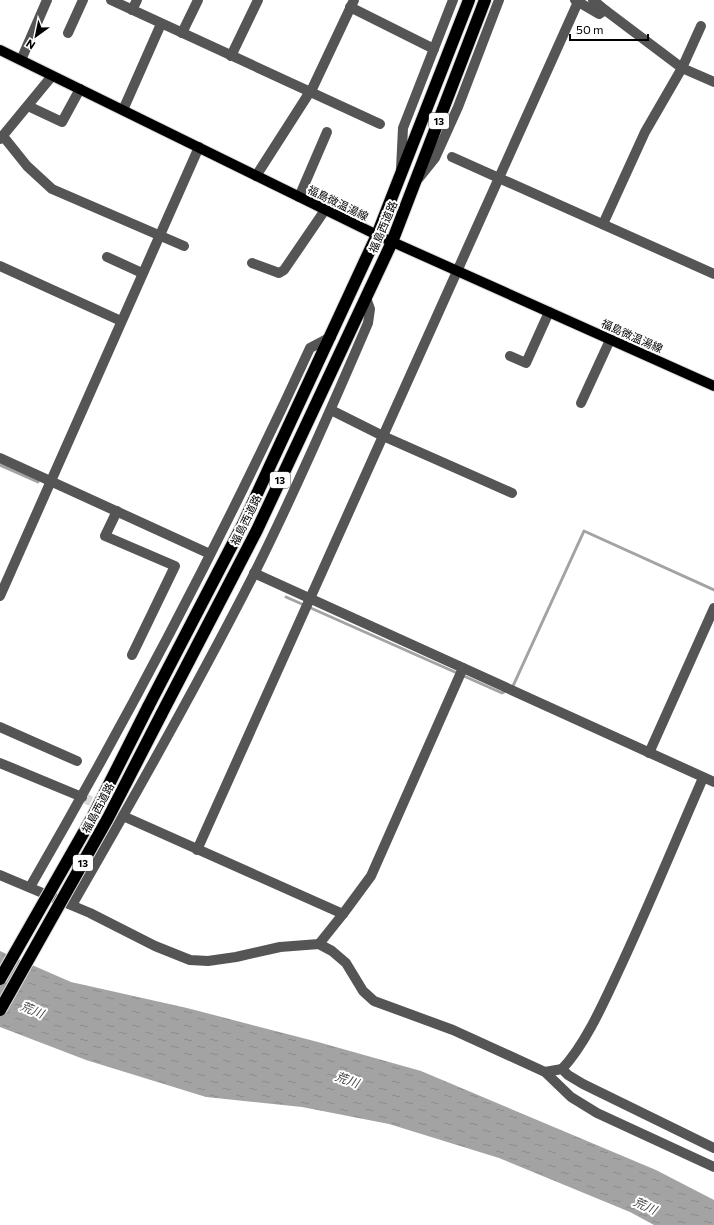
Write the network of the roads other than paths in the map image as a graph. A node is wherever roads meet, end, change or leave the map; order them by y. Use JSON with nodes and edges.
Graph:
{"nodes":[{"id":1,"x":47,"y":0,"type":"edge"},
{"id":2,"x":83,"y":0,"type":"edge"},
{"id":3,"x":111,"y":0,"type":"edge"},
{"id":4,"x":137,"y":0,"type":"edge"},
{"id":5,"x":198,"y":0,"type":"edge"},
{"id":6,"x":258,"y":0,"type":"edge"},
{"id":7,"x":453,"y":0,"type":"edge"},
{"id":8,"x":469,"y":0,"type":"edge"},
{"id":9,"x":485,"y":0,"type":"edge"},
{"id":10,"x":499,"y":0,"type":"edge"},
{"id":11,"x":593,"y":0,"type":"edge"},
{"id":12,"x":607,"y":0,"type":"edge"},
{"id":13,"x":577,"y":1,"type":"edge"},
{"id":14,"x":352,"y":4,"type":"edge"},
{"id":15,"x":132,"y":10,"type":"junction"},
{"id":16,"x":605,"y":10,"type":"junction"},
{"id":17,"x":161,"y":24,"type":"junction"},
{"id":18,"x":701,"y":26,"type":"dead end"},
{"id":19,"x":68,"y":33,"type":"dead end"},
{"id":20,"x":182,"y":33,"type":"junction"},
{"id":21,"x":434,"y":49,"type":"junction"},
{"id":22,"x":0,"y":50,"type":"edge"},
{"id":23,"x":231,"y":56,"type":"junction"},
{"id":24,"x":21,"y":60,"type":"junction"},
{"id":25,"x":682,"y":68,"type":"junction"},
{"id":26,"x":52,"y":76,"type":"junction"},
{"id":27,"x":714,"y":82,"type":"edge"},
{"id":28,"x":80,"y":89,"type":"junction"},
{"id":29,"x":310,"y":92,"type":"junction"},
{"id":30,"x":28,"y":106,"type":"junction"},
{"id":31,"x":123,"y":110,"type":"junction"},
{"id":32,"x":380,"y":124,"type":"dead end"},
{"id":33,"x":327,"y":132,"type":"dead end"},
{"id":34,"x":1,"y":138,"type":"edge"},
{"id":35,"x":199,"y":147,"type":"junction"},
{"id":36,"x":452,"y":157,"type":"dead end"},
{"id":37,"x":256,"y":176,"type":"junction"},
{"id":38,"x":400,"y":178,"type":"junction"},
{"id":39,"x":499,"y":178,"type":"junction"},
{"id":40,"x":415,"y":183,"type":"junction"},
{"id":41,"x":299,"y":197,"type":"junction"},
{"id":42,"x":325,"y":210,"type":"junction"},
{"id":43,"x":603,"y":224,"type":"junction"},
{"id":44,"x":158,"y":235,"type":"junction"},
{"id":45,"x":378,"y":235,"type":"junction"},
{"id":46,"x":392,"y":242,"type":"junction"},
{"id":47,"x":184,"y":246,"type":"dead end"},
{"id":48,"x":108,"y":258,"type":"dead end"},
{"id":49,"x":252,"y":263,"type":"dead end"},
{"id":50,"x":0,"y":266,"type":"edge"},
{"id":51,"x":458,"y":272,"type":"junction"},
{"id":52,"x":142,"y":273,"type":"junction"},
{"id":53,"x":714,"y":274,"type":"edge"},
{"id":54,"x":366,"y":298,"type":"junction"},
{"id":55,"x":549,"y":312,"type":"junction"},
{"id":56,"x":121,"y":321,"type":"junction"},
{"id":57,"x":331,"y":337,"type":"junction"},
{"id":58,"x":610,"y":340,"type":"junction"},
{"id":59,"x":510,"y":356,"type":"dead end"},
{"id":60,"x":714,"y":386,"type":"edge"},
{"id":61,"x":581,"y":403,"type":"dead end"},
{"id":62,"x":331,"y":410,"type":"junction"},
{"id":63,"x":383,"y":436,"type":"junction"},
{"id":64,"x":0,"y":458,"type":"edge"},
{"id":65,"x":51,"y":481,"type":"junction"},
{"id":66,"x":512,"y":493,"type":"dead end"},
{"id":67,"x":117,"y":511,"type":"junction"},
{"id":68,"x":210,"y":554,"type":"junction"},
{"id":69,"x":254,"y":573,"type":"junction"},
{"id":70,"x":0,"y":596,"type":"edge"},
{"id":71,"x":311,"y":598,"type":"junction"},
{"id":72,"x":714,"y":608,"type":"edge"},
{"id":73,"x":132,"y":655,"type":"dead end"},
{"id":74,"x":463,"y":668,"type":"junction"},
{"id":75,"x":0,"y":727,"type":"edge"},
{"id":76,"x":649,"y":753,"type":"junction"},
{"id":77,"x":77,"y":761,"type":"dead end"},
{"id":78,"x":0,"y":762,"type":"edge"},
{"id":79,"x":703,"y":778,"type":"junction"},
{"id":80,"x":714,"y":782,"type":"edge"},
{"id":81,"x":82,"y":797,"type":"junction"},
{"id":82,"x":123,"y":816,"type":"junction"},
{"id":83,"x":197,"y":850,"type":"junction"},
{"id":84,"x":0,"y":875,"type":"edge"},
{"id":85,"x":30,"y":887,"type":"junction"},
{"id":86,"x":72,"y":905,"type":"junction"},
{"id":87,"x":343,"y":914,"type":"junction"},
{"id":88,"x":319,"y":944,"type":"junction"},
{"id":89,"x":0,"y":979,"type":"edge"},
{"id":90,"x":0,"y":1010,"type":"edge"},
{"id":91,"x":562,"y":1069,"type":"junction"},
{"id":92,"x":545,"y":1072,"type":"junction"},
{"id":93,"x":714,"y":1148,"type":"edge"},
{"id":94,"x":714,"y":1168,"type":"edge"}],
"edges":[{"from":1,"to":24,"type":"street"},
{"from":2,"to":19,"type":"street"},
{"from":3,"to":15,"type":"street"},
{"from":4,"to":15,"type":"street"},
{"from":5,"to":20,"type":"street"},
{"from":6,"to":23,"type":"street"},
{"from":7,"to":21,"type":"street"},
{"from":8,"to":38,"type":"highway","name":"福島西道路","number":"13"},
{"from":9,"to":40,"type":"highway","name":"福島西道路","number":"13"},
{"from":10,"to":40,"type":"street"},
{"from":11,"to":16,"type":"street"},
{"from":12,"to":16,"type":"street"},
{"from":13,"to":16,"type":"street"},
{"from":13,"to":39,"type":"street"},
{"from":14,"to":21,"type":"street"},
{"from":14,"to":29,"type":"street"},
{"from":15,"to":17,"type":"street"},
{"from":16,"to":25,"type":"street"},
{"from":17,"to":20,"type":"street"},
{"from":17,"to":31,"type":"street"},
{"from":18,"to":25,"type":"street"},
{"from":20,"to":23,"type":"street"},
{"from":21,"to":38,"type":"street"},
{"from":22,"to":24,"type":"main road","name":"福島微温湯線"},
{"from":23,"to":29,"type":"street"},
{"from":24,"to":26,"type":"main road","name":"福島微温湯線"},
{"from":25,"to":27,"type":"street"},
{"from":25,"to":43,"type":"street"},
{"from":26,"to":28,"type":"main road","name":"福島微温湯線"},
{"from":26,"to":30,"type":"street"},
{"from":28,"to":30,"type":"street"},
{"from":28,"to":31,"type":"main road","name":"福島微温湯線"},
{"from":29,"to":32,"type":"street"},
{"from":29,"to":37,"type":"street"},
{"from":30,"to":34,"type":"street"},
{"from":31,"to":35,"type":"main road","name":"福島微温湯線"},
{"from":33,"to":41,"type":"street"},
{"from":34,"to":44,"type":"street"},
{"from":35,"to":37,"type":"main road","name":"福島微温湯線"},
{"from":35,"to":44,"type":"street"},
{"from":36,"to":39,"type":"street"},
{"from":37,"to":41,"type":"main road","name":"福島微温湯線"},
{"from":38,"to":45,"type":"highway","name":"福島西道路","number":"13"},
{"from":39,"to":43,"type":"street"},
{"from":39,"to":51,"type":"street"},
{"from":40,"to":46,"type":"highway","name":"福島西道路","number":"13"},
{"from":41,"to":42,"type":"main road","name":"福島微温湯線"},
{"from":42,"to":45,"type":"main road","name":"福島微温湯線"},
{"from":42,"to":49,"type":"street"},
{"from":43,"to":53,"type":"street"},
{"from":44,"to":47,"type":"street"},
{"from":44,"to":52,"type":"street"},
{"from":45,"to":46,"type":"main road","name":"福島微温湯線"},
{"from":45,"to":57,"type":"highway","name":"福島西道路","number":"13"},
{"from":46,"to":51,"type":"main road","name":"福島微温湯線"},
{"from":46,"to":54,"type":"highway","name":"福島西道路","number":"13"},
{"from":48,"to":52,"type":"street"},
{"from":50,"to":56,"type":"street"},
{"from":51,"to":55,"type":"main road","name":"福島微温湯線"},
{"from":51,"to":63,"type":"street"},
{"from":52,"to":56,"type":"street"},
{"from":54,"to":62,"type":"street"},
{"from":54,"to":90,"type":"highway","name":"福島西道路","number":"13","bridge":true},
{"from":55,"to":58,"type":"main road","name":"福島微温湯線"},
{"from":55,"to":59,"type":"street"},
{"from":56,"to":65,"type":"street"},
{"from":57,"to":68,"type":"street"},
{"from":57,"to":89,"type":"highway","name":"福島西道路","number":"13","bridge":true},
{"from":58,"to":60,"type":"main road","name":"福島微温湯線"},
{"from":58,"to":61,"type":"street"},
{"from":62,"to":63,"type":"street"},
{"from":62,"to":69,"type":"street"},
{"from":63,"to":66,"type":"street"},
{"from":63,"to":71,"type":"street"},
{"from":64,"to":65,"type":"street"},
{"from":65,"to":67,"type":"street"},
{"from":65,"to":70,"type":"street"},
{"from":67,"to":68,"type":"street"},
{"from":67,"to":73,"type":"street"},
{"from":68,"to":81,"type":"street"},
{"from":69,"to":71,"type":"street"},
{"from":69,"to":82,"type":"street"},
{"from":71,"to":74,"type":"street"},
{"from":71,"to":83,"type":"street"},
{"from":72,"to":76,"type":"street"},
{"from":74,"to":76,"type":"street"},
{"from":74,"to":87,"type":"street"},
{"from":75,"to":77,"type":"street"},
{"from":76,"to":79,"type":"street"},
{"from":78,"to":81,"type":"street"},
{"from":79,"to":80,"type":"street"},
{"from":79,"to":91,"type":"street"},
{"from":81,"to":85,"type":"street"},
{"from":82,"to":83,"type":"street"},
{"from":82,"to":86,"type":"street"},
{"from":83,"to":87,"type":"street"},
{"from":84,"to":85,"type":"street"},
{"from":85,"to":86,"type":"street"},
{"from":86,"to":88,"type":"street"},
{"from":87,"to":88,"type":"street"},
{"from":88,"to":92,"type":"street"},
{"from":91,"to":92,"type":"street"},
{"from":91,"to":93,"type":"street"},
{"from":92,"to":94,"type":"street"}]}
